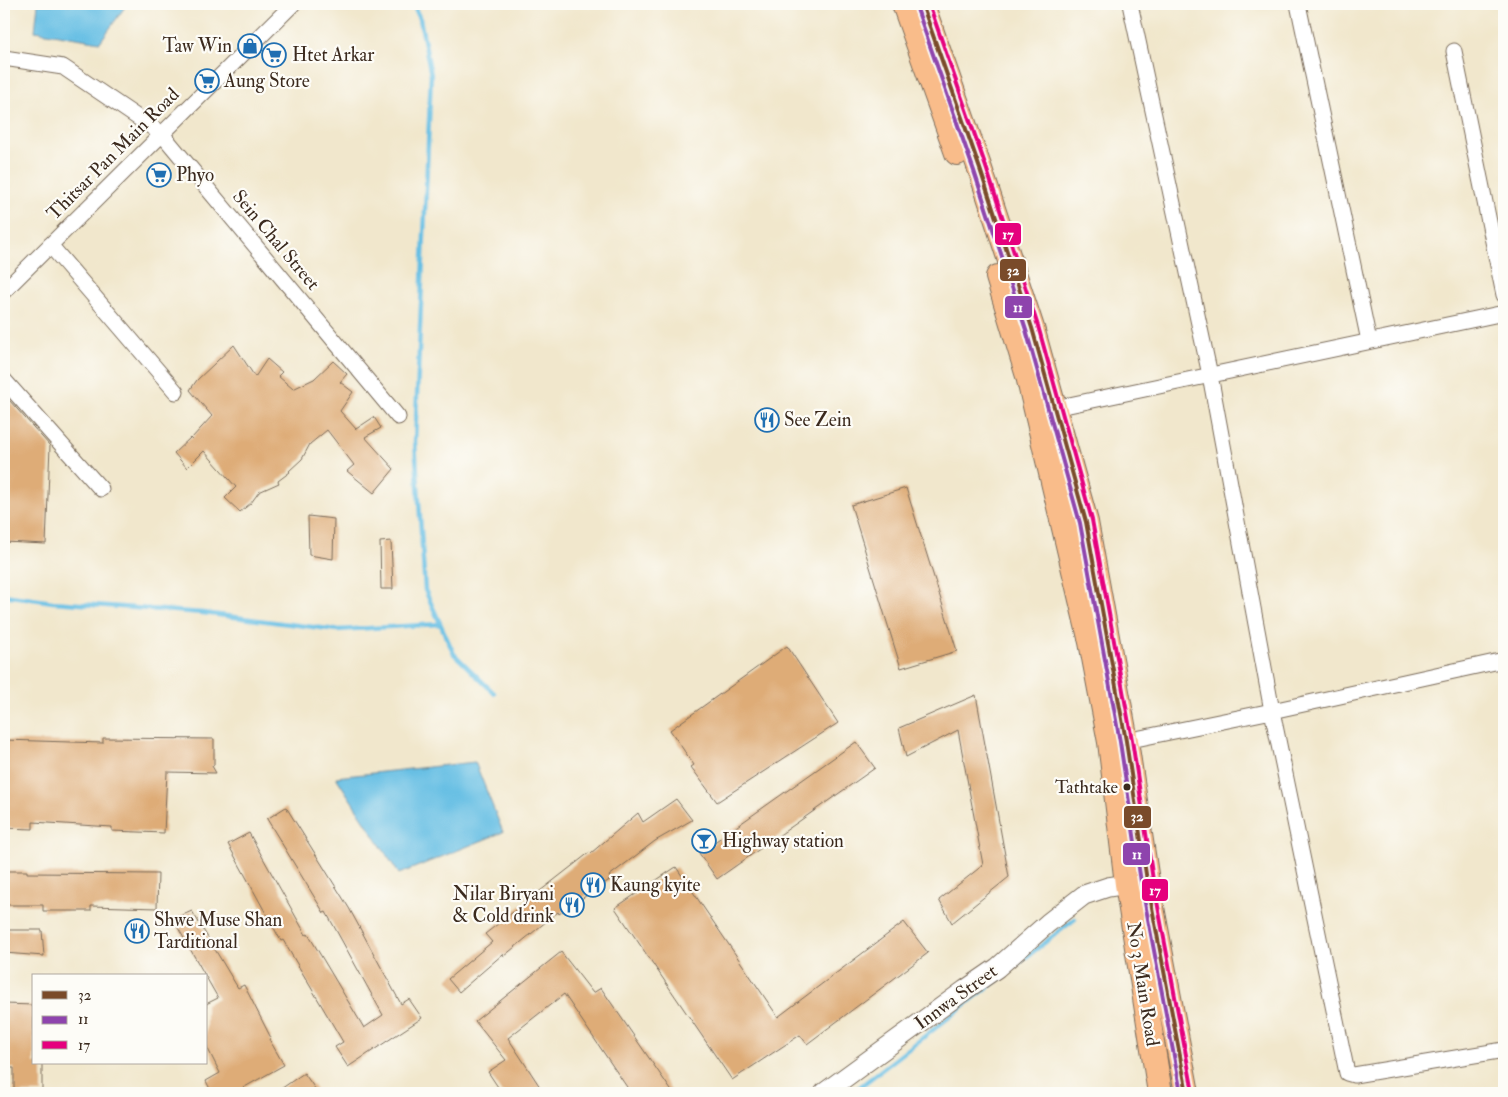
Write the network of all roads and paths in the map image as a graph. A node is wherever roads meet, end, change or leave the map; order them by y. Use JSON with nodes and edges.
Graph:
{"nodes":[{"id":1,"x":293,"y":4,"type":"edge"},
{"id":2,"x":904,"y":4,"type":"edge"},
{"id":3,"x":922,"y":4,"type":"edge"},
{"id":4,"x":1130,"y":4,"type":"edge"},
{"id":5,"x":1298,"y":4,"type":"edge"},
{"id":6,"x":1454,"y":51,"type":"dead end"},
{"id":7,"x":4,"y":58,"type":"edge"},
{"id":8,"x":162,"y":134,"type":"junction"},
{"id":9,"x":50,"y":245,"type":"junction"},
{"id":10,"x":4,"y":291,"type":"edge"},
{"id":11,"x":1504,"y":295,"type":"edge"},
{"id":12,"x":1504,"y":313,"type":"edge"},
{"id":13,"x":1369,"y":342,"type":"junction"},
{"id":14,"x":1210,"y":375,"type":"junction"},
{"id":15,"x":4,"y":380,"type":"edge"},
{"id":16,"x":176,"y":392,"type":"dead end"},
{"id":17,"x":1055,"y":408,"type":"junction"},
{"id":18,"x":398,"y":417,"type":"dead end"},
{"id":19,"x":101,"y":490,"type":"dead end"},
{"id":20,"x":1504,"y":660,"type":"edge"},
{"id":21,"x":1272,"y":711,"type":"junction"},
{"id":22,"x":1126,"y":741,"type":"junction"},
{"id":23,"x":1137,"y":882,"type":"junction"},
{"id":24,"x":1504,"y":1050,"type":"edge"},
{"id":25,"x":824,"y":1093,"type":"edge"},
{"id":26,"x":1160,"y":1093,"type":"edge"},
{"id":27,"x":1187,"y":1093,"type":"edge"}],
"edges":[{"from":1,"to":8,"type":"street","name":"Thitsar Pan Main Road"},
{"from":2,"to":23,"type":"main road","name":"No 3 Main Road"},
{"from":3,"to":17,"type":"main road"},
{"from":4,"to":14,"type":"street"},
{"from":5,"to":13,"type":"street"},
{"from":6,"to":11,"type":"street"},
{"from":7,"to":8,"type":"street","name":"Sein Chal Street"},
{"from":8,"to":9,"type":"street","name":"Thitsar Pan Main Road"},
{"from":8,"to":18,"type":"street","name":"Sein Chal Street"},
{"from":9,"to":10,"type":"street","name":"Thitsar Pan Main Road"},
{"from":9,"to":16,"type":"street"},
{"from":12,"to":13,"type":"street"},
{"from":13,"to":14,"type":"street"},
{"from":14,"to":17,"type":"street"},
{"from":14,"to":21,"type":"street"},
{"from":15,"to":19,"type":"street"},
{"from":17,"to":22,"type":"main road"},
{"from":20,"to":21,"type":"street"},
{"from":21,"to":22,"type":"street"},
{"from":21,"to":24,"type":"street"},
{"from":22,"to":23,"type":"main road"},
{"from":23,"to":25,"type":"street","name":"Innwa Street"},
{"from":23,"to":26,"type":"main road","name":"No 3 Main Road"},
{"from":23,"to":27,"type":"main road"}]}
